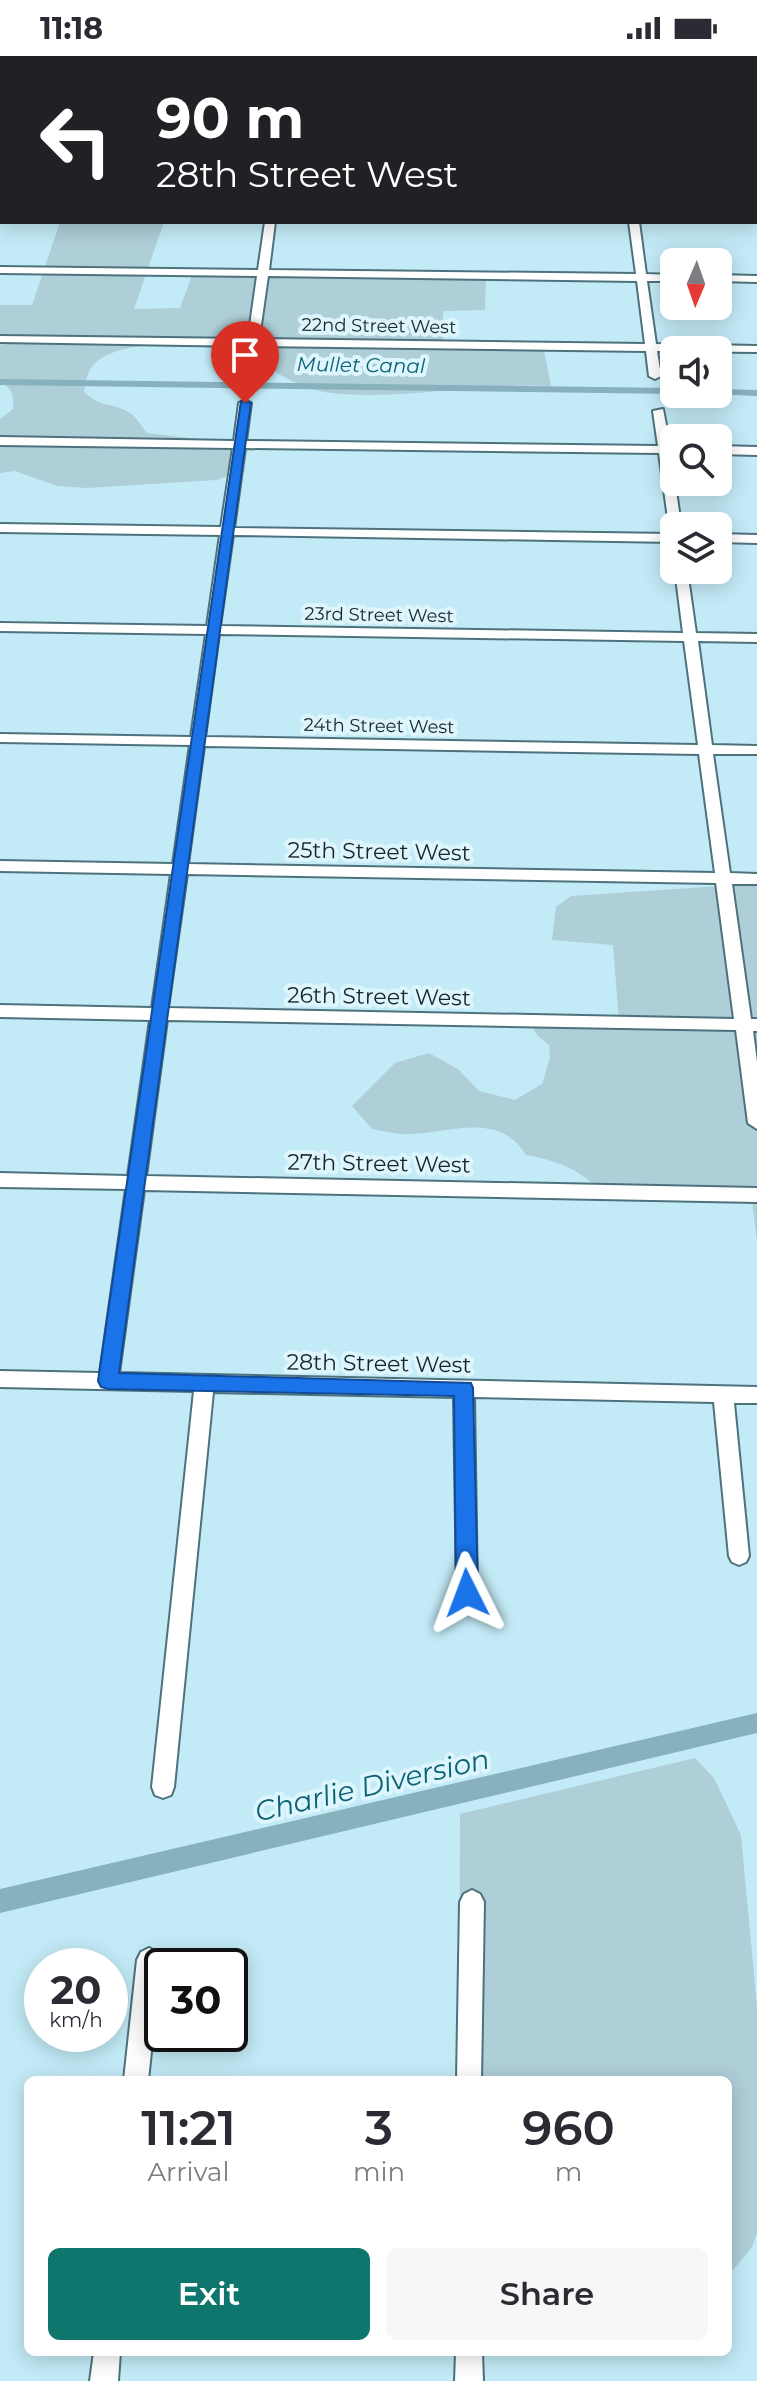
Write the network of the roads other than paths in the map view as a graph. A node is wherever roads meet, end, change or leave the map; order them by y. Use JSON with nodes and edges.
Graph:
{"nodes":[{"id":1,"x":270,"y":224,"type":"edge"},
{"id":2,"x":634,"y":224,"type":"edge"},
{"id":3,"x":0,"y":270,"type":"edge"},
{"id":4,"x":263,"y":273,"type":"junction"},
{"id":5,"x":641,"y":278,"type":"junction"},
{"id":6,"x":660,"y":278,"type":"edge"},
{"id":7,"x":732,"y":278,"type":"edge"},
{"id":8,"x":757,"y":279,"type":"edge"},
{"id":9,"x":0,"y":339,"type":"edge"},
{"id":10,"x":254,"y":343,"type":"junction"},
{"id":11,"x":651,"y":347,"type":"junction"},
{"id":12,"x":757,"y":349,"type":"edge"},
{"id":13,"x":249,"y":372,"type":"dead end"},
{"id":14,"x":655,"y":376,"type":"dead end"},
{"id":15,"x":245,"y":403,"type":"dead end"},
{"id":16,"x":659,"y":411,"type":"dead end"},
{"id":17,"x":662,"y":424,"type":"edge"},
{"id":18,"x":0,"y":441,"type":"edge"},
{"id":19,"x":239,"y":444,"type":"junction"},
{"id":20,"x":660,"y":450,"type":"edge"},
{"id":21,"x":732,"y":450,"type":"edge"},
{"id":22,"x":757,"y":451,"type":"edge"},
{"id":23,"x":0,"y":528,"type":"edge"},
{"id":24,"x":227,"y":532,"type":"junction"},
{"id":25,"x":660,"y":538,"type":"edge"},
{"id":26,"x":732,"y":538,"type":"edge"},
{"id":27,"x":757,"y":539,"type":"edge"},
{"id":28,"x":683,"y":584,"type":"edge"},
{"id":29,"x":0,"y":627,"type":"edge"},
{"id":30,"x":213,"y":630,"type":"junction"},
{"id":31,"x":690,"y":637,"type":"junction"},
{"id":32,"x":757,"y":638,"type":"edge"},
{"id":33,"x":0,"y":738,"type":"edge"},
{"id":34,"x":198,"y":741,"type":"junction"},
{"id":35,"x":706,"y":749,"type":"junction"},
{"id":36,"x":757,"y":750,"type":"edge"},
{"id":37,"x":0,"y":866,"type":"edge"},
{"id":38,"x":180,"y":869,"type":"junction"},
{"id":39,"x":724,"y":879,"type":"junction"},
{"id":40,"x":757,"y":879,"type":"edge"},
{"id":41,"x":0,"y":1011,"type":"edge"},
{"id":42,"x":159,"y":1014,"type":"junction"},
{"id":43,"x":750,"y":1024,"type":"edge"},
{"id":44,"x":757,"y":1123,"type":"edge"},
{"id":45,"x":0,"y":1180,"type":"edge"},
{"id":46,"x":136,"y":1183,"type":"junction"},
{"id":47,"x":757,"y":1195,"type":"edge"},
{"id":48,"x":0,"y":1379,"type":"edge"},
{"id":49,"x":108,"y":1381,"type":"junction"},
{"id":50,"x":204,"y":1383,"type":"junction"},
{"id":51,"x":464,"y":1388,"type":"junction"},
{"id":52,"x":723,"y":1394,"type":"junction"},
{"id":53,"x":757,"y":1395,"type":"edge"},
{"id":54,"x":739,"y":1556,"type":"dead end"},
{"id":55,"x":467,"y":1593,"type":"dead end"},
{"id":56,"x":163,"y":1787,"type":"dead end"},
{"id":57,"x":472,"y":1902,"type":"dead end"},
{"id":58,"x":144,"y":2006,"type":"edge"},
{"id":59,"x":136,"y":2076,"type":"edge"},
{"id":60,"x":469,"y":2076,"type":"edge"},
{"id":61,"x":107,"y":2356,"type":"edge"},
{"id":62,"x":469,"y":2356,"type":"edge"},
{"id":63,"x":104,"y":2381,"type":"edge"},
{"id":64,"x":469,"y":2381,"type":"edge"}],
"edges":[{"from":1,"to":4,"type":"street"},
{"from":2,"to":5,"type":"street"},
{"from":3,"to":4,"type":"street"},
{"from":4,"to":5,"type":"street"},
{"from":4,"to":10,"type":"street"},
{"from":5,"to":6,"type":"street"},
{"from":5,"to":11,"type":"street"},
{"from":7,"to":8,"type":"street"},
{"from":9,"to":10,"type":"street","name":"22nd Street West"},
{"from":10,"to":11,"type":"street","name":"22nd Street West"},
{"from":10,"to":13,"type":"street"},
{"from":11,"to":12,"type":"street","name":"22nd Street West"},
{"from":11,"to":14,"type":"street"},
{"from":15,"to":19,"type":"street"},
{"from":16,"to":17,"type":"street"},
{"from":18,"to":19,"type":"street"},
{"from":19,"to":20,"type":"street"},
{"from":19,"to":24,"type":"street"},
{"from":21,"to":22,"type":"street"},
{"from":23,"to":24,"type":"street"},
{"from":24,"to":25,"type":"street"},
{"from":24,"to":30,"type":"street"},
{"from":26,"to":27,"type":"street"},
{"from":28,"to":31,"type":"street"},
{"from":29,"to":30,"type":"street","name":"23rd Street West"},
{"from":30,"to":31,"type":"street","name":"23rd Street West"},
{"from":30,"to":34,"type":"street"},
{"from":31,"to":32,"type":"street","name":"23rd Street West"},
{"from":31,"to":35,"type":"street"},
{"from":33,"to":34,"type":"street","name":"24th Street West"},
{"from":34,"to":35,"type":"street","name":"24th Street West"},
{"from":34,"to":38,"type":"street"},
{"from":35,"to":36,"type":"street","name":"24th Street West"},
{"from":35,"to":39,"type":"street"},
{"from":37,"to":38,"type":"street","name":"25th Street West"},
{"from":38,"to":39,"type":"street","name":"25th Street West"},
{"from":38,"to":42,"type":"street"},
{"from":39,"to":40,"type":"street","name":"25th Street West"},
{"from":39,"to":43,"type":"street"},
{"from":41,"to":42,"type":"street","name":"26th Street West"},
{"from":42,"to":43,"type":"street","name":"26th Street West"},
{"from":42,"to":46,"type":"street"},
{"from":43,"to":44,"type":"street"},
{"from":45,"to":46,"type":"street","name":"27th Street West"},
{"from":46,"to":47,"type":"street","name":"27th Street West"},
{"from":46,"to":49,"type":"street"},
{"from":48,"to":49,"type":"street","name":"28th Street West"},
{"from":49,"to":50,"type":"street","name":"28th Street West"},
{"from":50,"to":51,"type":"street","name":"28th Street West"},
{"from":50,"to":56,"type":"street"},
{"from":51,"to":52,"type":"street","name":"28th Street West"},
{"from":51,"to":55,"type":"street"},
{"from":52,"to":53,"type":"street","name":"28th Street West"},
{"from":52,"to":54,"type":"street"},
{"from":57,"to":60,"type":"street"},
{"from":58,"to":59,"type":"street"},
{"from":61,"to":63,"type":"street"},
{"from":62,"to":64,"type":"street"}]}
